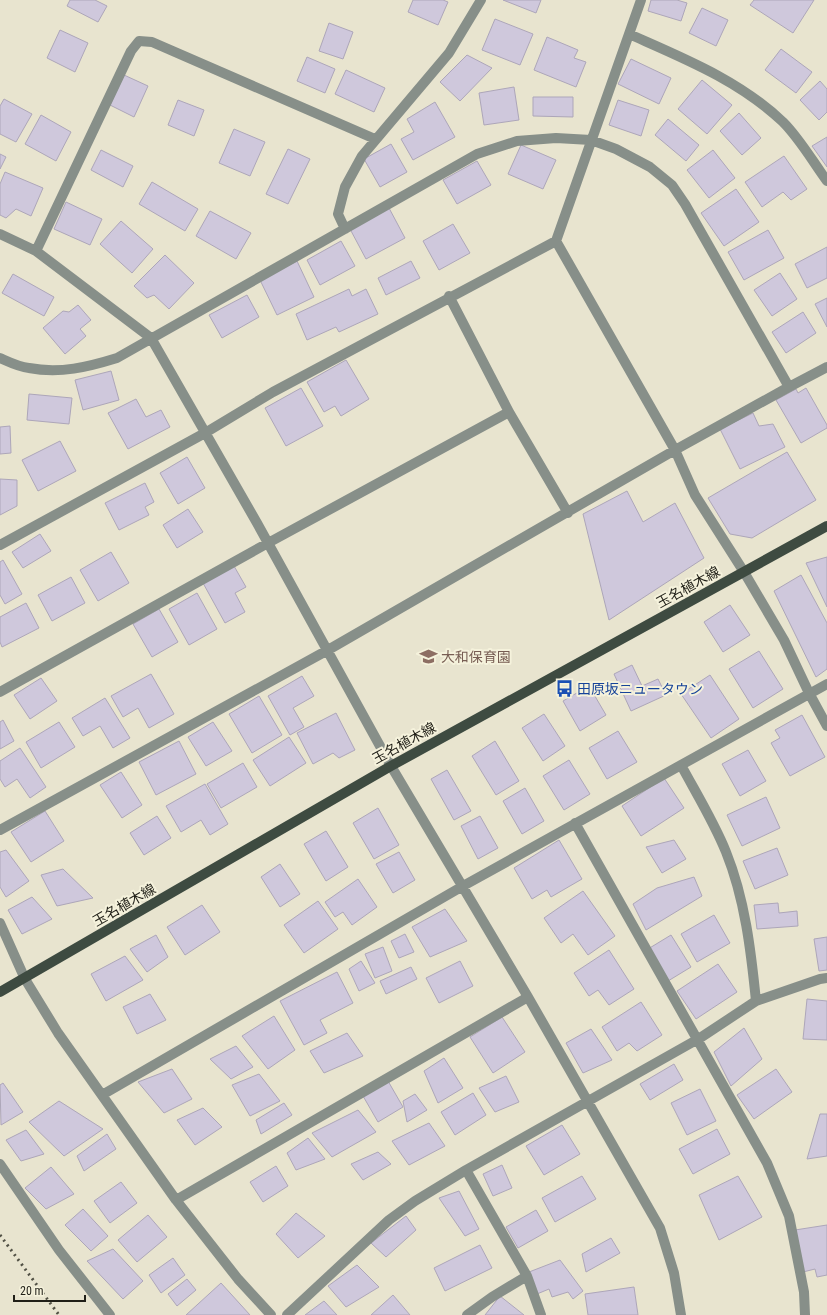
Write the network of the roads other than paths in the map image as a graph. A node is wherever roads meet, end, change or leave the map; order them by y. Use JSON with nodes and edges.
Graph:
{"nodes":[{"id":1,"x":481,"y":0,"type":"edge"},
{"id":2,"x":642,"y":0,"type":"edge"},
{"id":3,"x":629,"y":34,"type":"junction"},
{"id":4,"x":375,"y":140,"type":"junction"},
{"id":5,"x":591,"y":140,"type":"junction"},
{"id":6,"x":827,"y":181,"type":"edge"},
{"id":7,"x":345,"y":229,"type":"junction"},
{"id":8,"x":0,"y":234,"type":"edge"},
{"id":9,"x":556,"y":241,"type":"junction"},
{"id":10,"x":36,"y":251,"type":"junction"},
{"id":11,"x":449,"y":296,"type":"junction"},
{"id":12,"x":151,"y":338,"type":"junction"},
{"id":13,"x":0,"y":358,"type":"edge"},
{"id":14,"x":827,"y":367,"type":"edge"},
{"id":15,"x":789,"y":387,"type":"junction"},
{"id":16,"x":510,"y":412,"type":"junction"},
{"id":17,"x":205,"y":433,"type":"junction"},
{"id":18,"x":675,"y":450,"type":"junction"},
{"id":19,"x":568,"y":513,"type":"junction"},
{"id":20,"x":827,"y":526,"type":"edge"},
{"id":21,"x":268,"y":543,"type":"junction"},
{"id":22,"x":0,"y":546,"type":"edge"},
{"id":23,"x":744,"y":572,"type":"junction"},
{"id":24,"x":328,"y":650,"type":"junction"},
{"id":25,"x":827,"y":684,"type":"edge"},
{"id":26,"x":0,"y":692,"type":"edge"},
{"id":27,"x":809,"y":693,"type":"junction"},
{"id":28,"x":827,"y":726,"type":"edge"},
{"id":29,"x":681,"y":765,"type":"junction"},
{"id":30,"x":391,"y":766,"type":"junction"},
{"id":31,"x":575,"y":824,"type":"junction"},
{"id":32,"x":0,"y":830,"type":"edge"},
{"id":33,"x":463,"y":886,"type":"junction"},
{"id":34,"x":0,"y":924,"type":"edge"},
{"id":35,"x":25,"y":978,"type":"junction"},
{"id":36,"x":827,"y":978,"type":"edge"},
{"id":37,"x":0,"y":992,"type":"edge"},
{"id":38,"x":528,"y":997,"type":"junction"},
{"id":39,"x":756,"y":1001,"type":"junction"},
{"id":40,"x":698,"y":1040,"type":"junction"},
{"id":41,"x":102,"y":1095,"type":"junction"},
{"id":42,"x":589,"y":1102,"type":"junction"},
{"id":43,"x":0,"y":1164,"type":"edge"},
{"id":44,"x":466,"y":1170,"type":"junction"},
{"id":45,"x":176,"y":1200,"type":"junction"},
{"id":46,"x":527,"y":1276,"type":"junction"},
{"id":47,"x":110,"y":1315,"type":"edge"},
{"id":48,"x":271,"y":1315,"type":"edge"},
{"id":49,"x":287,"y":1315,"type":"edge"},
{"id":50,"x":467,"y":1315,"type":"edge"},
{"id":51,"x":541,"y":1315,"type":"edge"},
{"id":52,"x":681,"y":1315,"type":"edge"},
{"id":53,"x":805,"y":1315,"type":"edge"}],
"edges":[{"from":1,"to":4,"type":"street"},
{"from":2,"to":3,"type":"street"},
{"from":3,"to":5,"type":"street"},
{"from":3,"to":6,"type":"street"},
{"from":4,"to":7,"type":"street"},
{"from":4,"to":10,"type":"street"},
{"from":5,"to":7,"type":"street"},
{"from":5,"to":9,"type":"street"},
{"from":5,"to":15,"type":"street"},
{"from":7,"to":12,"type":"street"},
{"from":8,"to":10,"type":"street"},
{"from":9,"to":11,"type":"street"},
{"from":9,"to":18,"type":"street"},
{"from":10,"to":12,"type":"street"},
{"from":11,"to":16,"type":"street"},
{"from":11,"to":17,"type":"street"},
{"from":12,"to":13,"type":"street"},
{"from":12,"to":17,"type":"street"},
{"from":14,"to":15,"type":"street"},
{"from":15,"to":18,"type":"street"},
{"from":16,"to":19,"type":"street"},
{"from":16,"to":21,"type":"street"},
{"from":17,"to":21,"type":"street"},
{"from":17,"to":22,"type":"street"},
{"from":18,"to":19,"type":"street"},
{"from":18,"to":23,"type":"street"},
{"from":19,"to":24,"type":"street"},
{"from":20,"to":23,"type":"main road","name":"玉名植木線"},
{"from":21,"to":24,"type":"street"},
{"from":21,"to":26,"type":"street"},
{"from":23,"to":27,"type":"street"},
{"from":23,"to":30,"type":"main road","name":"玉名植木線"},
{"from":24,"to":30,"type":"street"},
{"from":24,"to":32,"type":"street"},
{"from":25,"to":27,"type":"street"},
{"from":27,"to":28,"type":"street"},
{"from":27,"to":29,"type":"street"},
{"from":29,"to":31,"type":"street"},
{"from":29,"to":39,"type":"street"},
{"from":30,"to":33,"type":"street"},
{"from":30,"to":35,"type":"main road","name":"玉名植木線"},
{"from":31,"to":33,"type":"street"},
{"from":31,"to":40,"type":"street"},
{"from":33,"to":38,"type":"street"},
{"from":33,"to":41,"type":"street"},
{"from":34,"to":35,"type":"street"},
{"from":35,"to":37,"type":"main road","name":"玉名植木線"},
{"from":35,"to":41,"type":"street"},
{"from":36,"to":39,"type":"street"},
{"from":38,"to":42,"type":"street"},
{"from":38,"to":45,"type":"street"},
{"from":39,"to":40,"type":"street"},
{"from":40,"to":42,"type":"street"},
{"from":40,"to":53,"type":"street"},
{"from":41,"to":45,"type":"street"},
{"from":42,"to":44,"type":"street"},
{"from":42,"to":52,"type":"street"},
{"from":43,"to":47,"type":"street"},
{"from":44,"to":46,"type":"street"},
{"from":44,"to":49,"type":"street"},
{"from":45,"to":48,"type":"street"},
{"from":46,"to":50,"type":"street"},
{"from":46,"to":51,"type":"street"}]}
